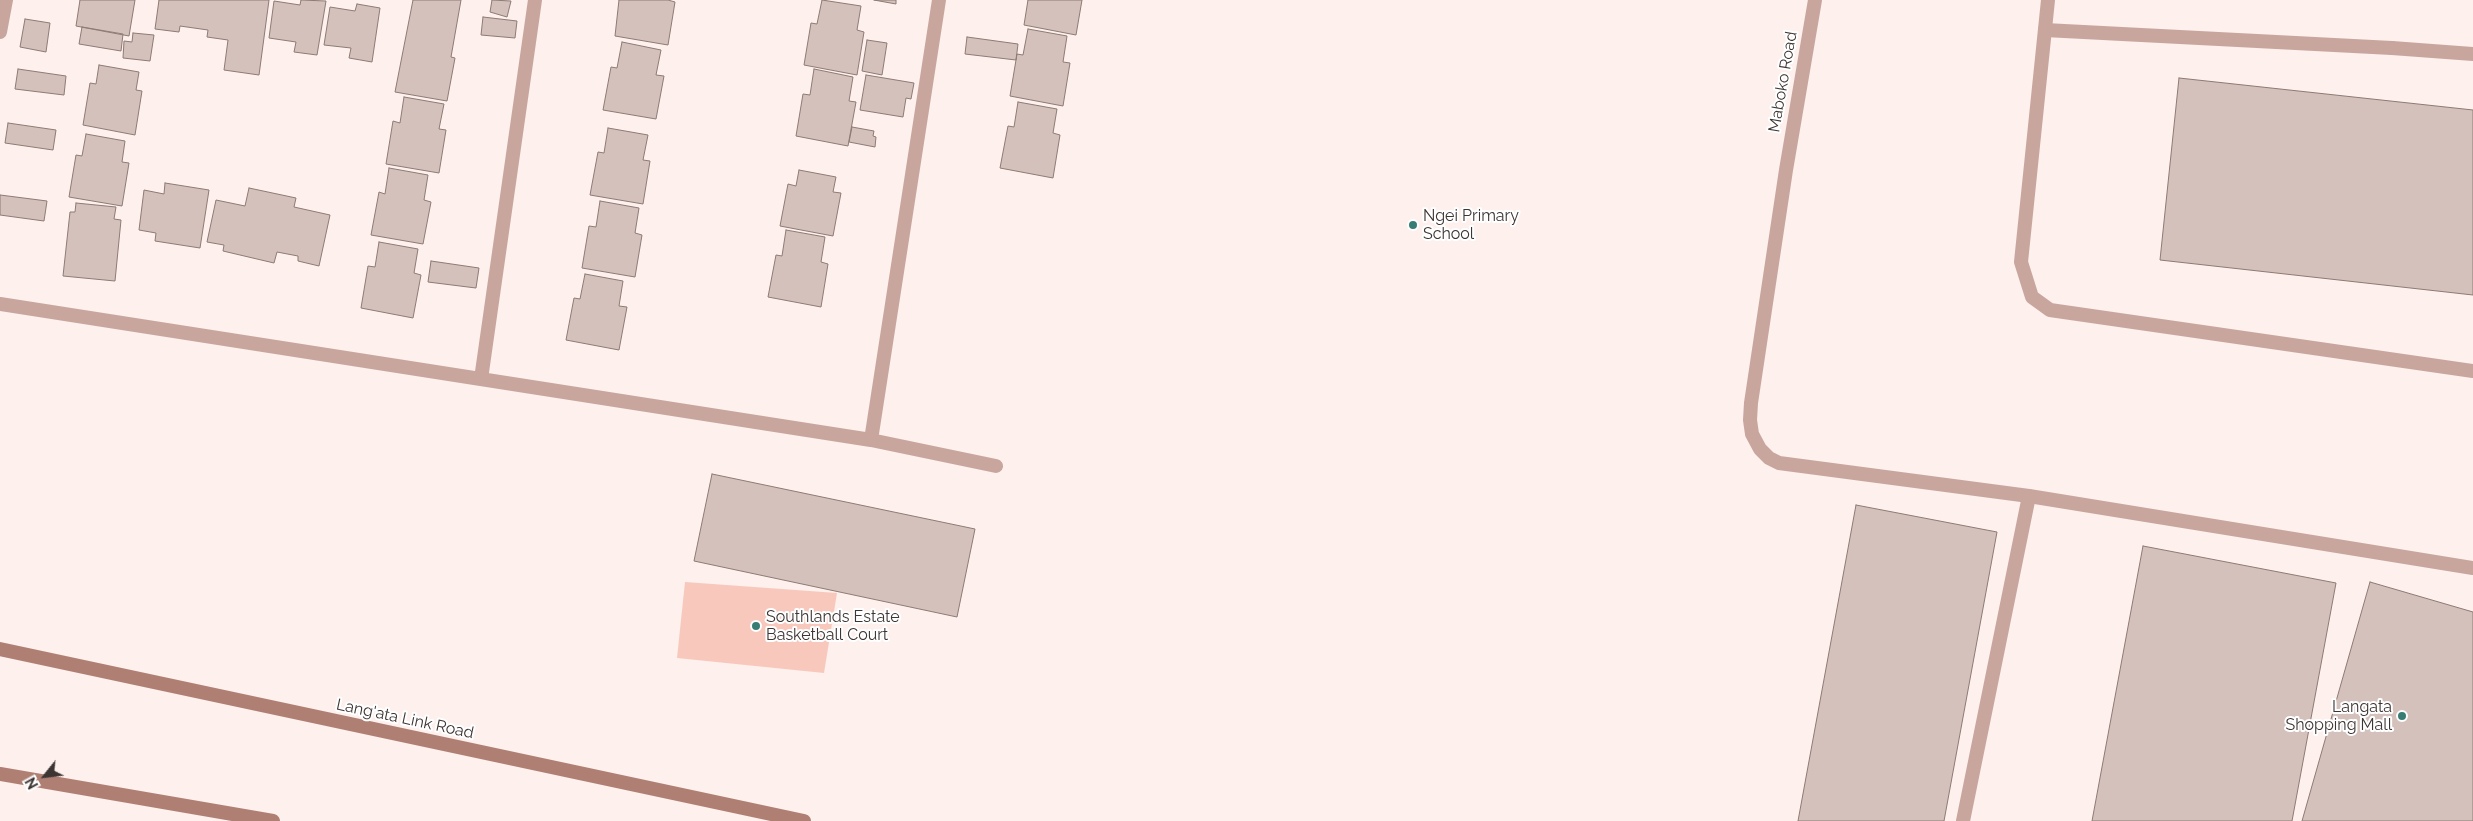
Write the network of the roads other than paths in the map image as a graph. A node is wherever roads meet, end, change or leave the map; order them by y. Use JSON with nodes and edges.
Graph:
{"nodes":[{"id":1,"x":6,"y":0,"type":"edge"},
{"id":2,"x":535,"y":0,"type":"edge"},
{"id":3,"x":939,"y":0,"type":"edge"},
{"id":4,"x":1815,"y":0,"type":"edge"},
{"id":5,"x":2048,"y":0,"type":"edge"},
{"id":6,"x":2045,"y":30,"type":"junction"},
{"id":7,"x":0,"y":32,"type":"edge"},
{"id":8,"x":2473,"y":54,"type":"edge"},
{"id":9,"x":0,"y":304,"type":"edge"},
{"id":10,"x":2473,"y":371,"type":"edge"},
{"id":11,"x":481,"y":379,"type":"junction"},
{"id":12,"x":871,"y":440,"type":"junction"},
{"id":13,"x":996,"y":466,"type":"dead end"},
{"id":14,"x":2029,"y":496,"type":"junction"},
{"id":15,"x":2473,"y":568,"type":"edge"},
{"id":16,"x":0,"y":649,"type":"edge"},
{"id":17,"x":0,"y":774,"type":"edge"},
{"id":18,"x":273,"y":821,"type":"edge"},
{"id":19,"x":804,"y":821,"type":"edge"},
{"id":20,"x":1963,"y":821,"type":"edge"}],
"edges":[{"from":1,"to":7,"type":"street"},
{"from":2,"to":11,"type":"street"},
{"from":3,"to":12,"type":"street"},
{"from":4,"to":14,"type":"street","name":"Maboko Road"},
{"from":5,"to":6,"type":"street"},
{"from":6,"to":8,"type":"street"},
{"from":6,"to":10,"type":"street"},
{"from":9,"to":11,"type":"street"},
{"from":11,"to":12,"type":"street"},
{"from":12,"to":13,"type":"street"},
{"from":14,"to":15,"type":"street","name":"Maboko Road"},
{"from":14,"to":20,"type":"street"},
{"from":16,"to":19,"type":"main road","name":"Lang'ata Link Road"},
{"from":17,"to":18,"type":"main road"}]}
